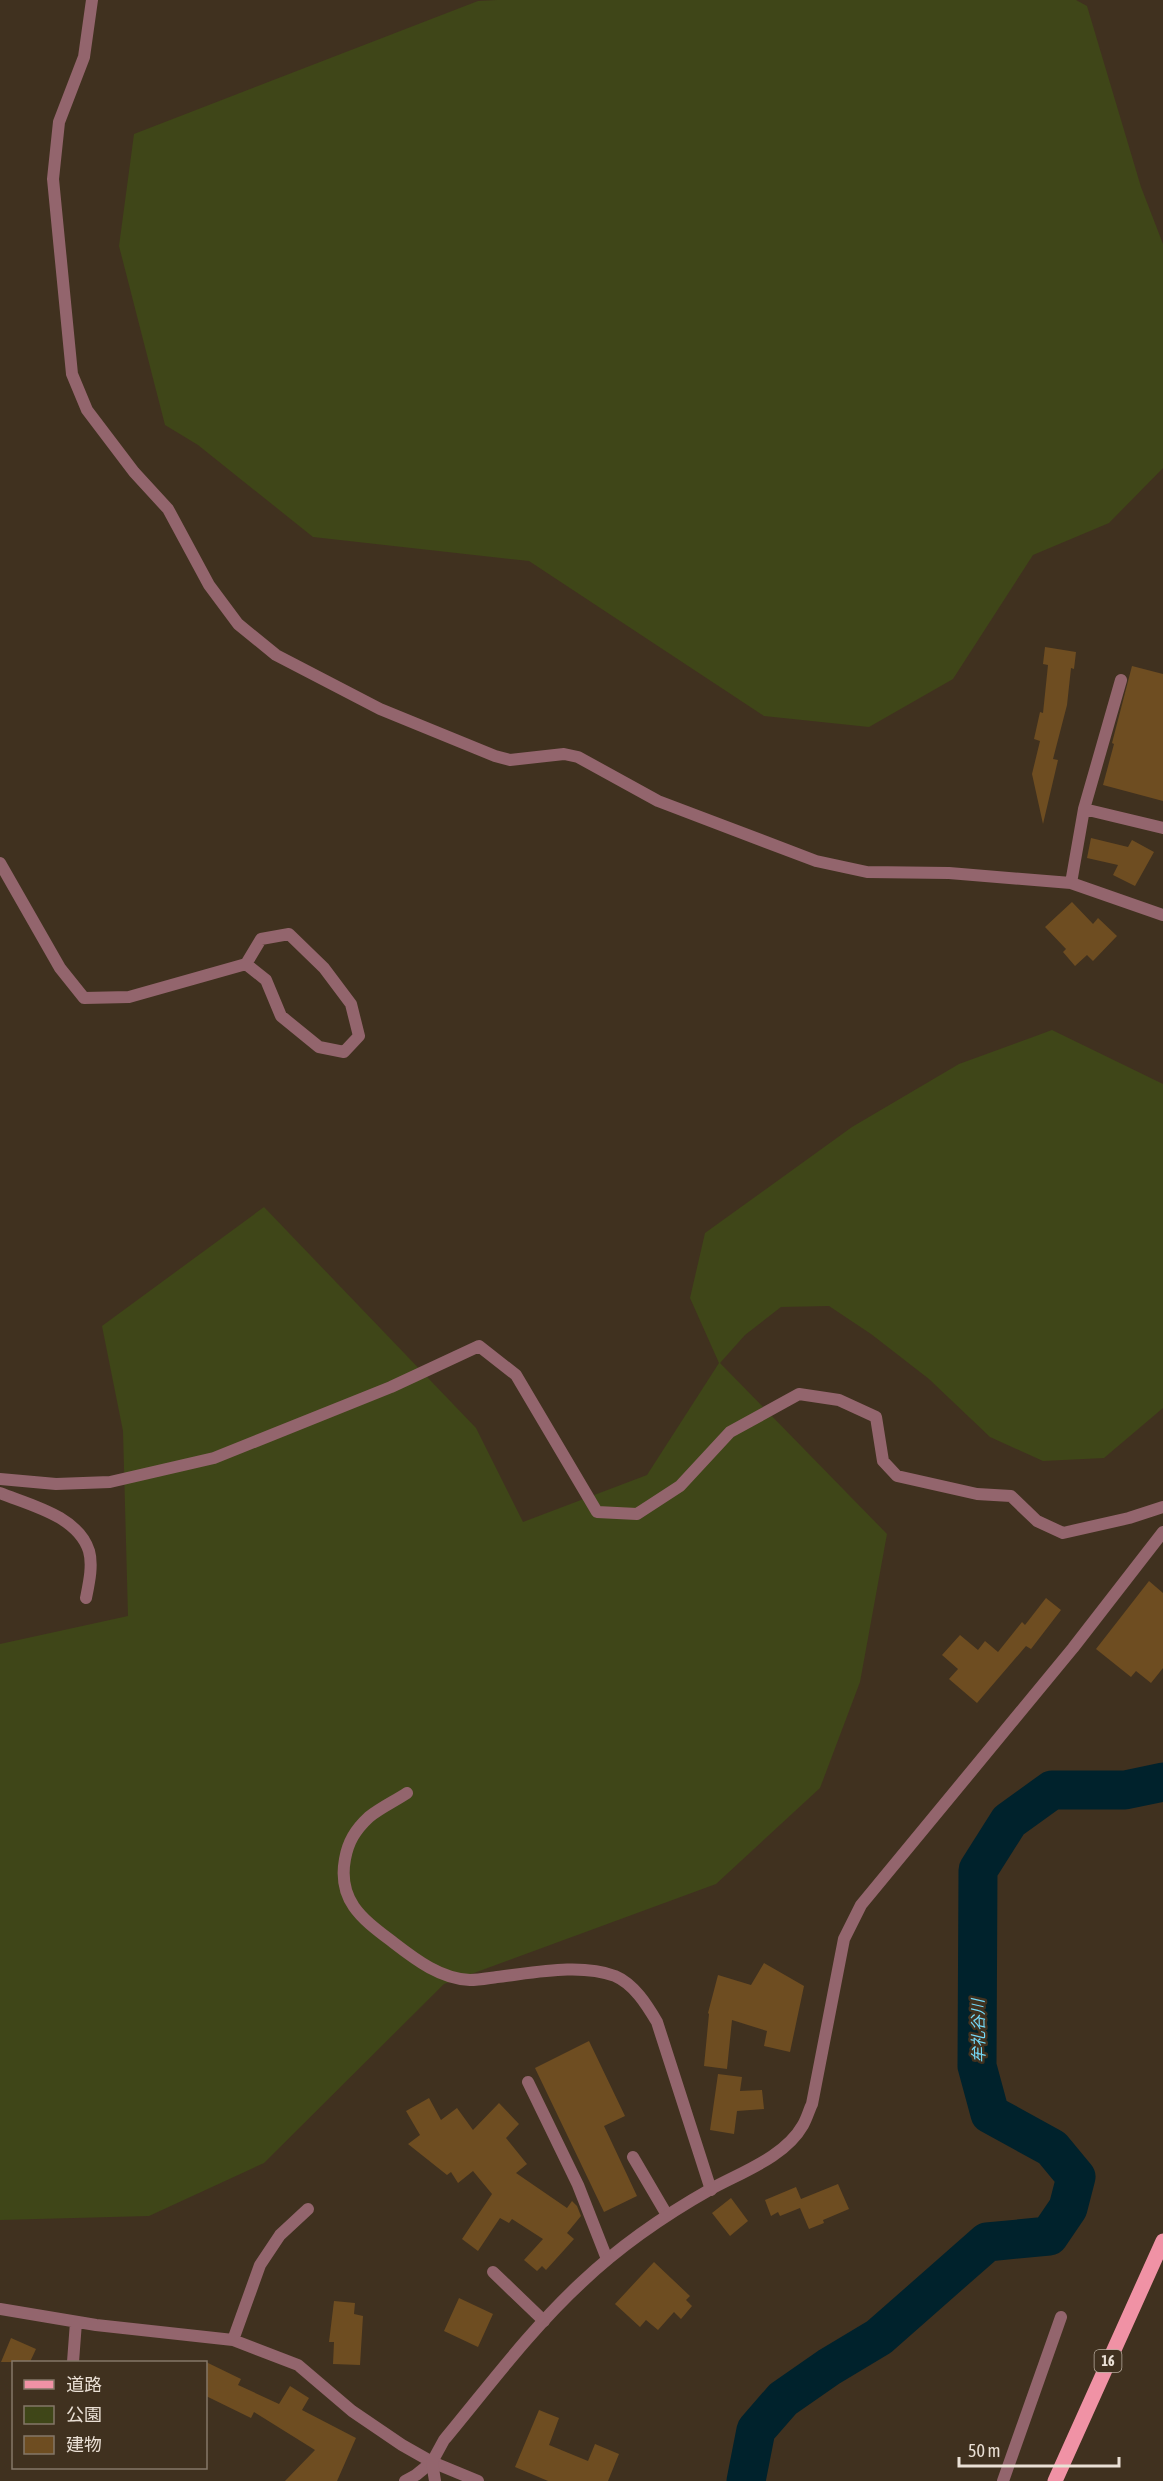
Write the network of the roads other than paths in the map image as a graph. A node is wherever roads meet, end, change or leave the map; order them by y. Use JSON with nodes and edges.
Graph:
{"nodes":[{"id":1,"x":92,"y":0,"type":"edge"},
{"id":2,"x":1121,"y":680,"type":"dead end"},
{"id":3,"x":1084,"y":809,"type":"junction"},
{"id":4,"x":1163,"y":828,"type":"edge"},
{"id":5,"x":0,"y":863,"type":"edge"},
{"id":6,"x":1071,"y":883,"type":"junction"},
{"id":7,"x":1163,"y":915,"type":"edge"},
{"id":8,"x":246,"y":963,"type":"junction"},
{"id":9,"x":0,"y":1479,"type":"edge"},
{"id":10,"x":0,"y":1492,"type":"edge"},
{"id":11,"x":1163,"y":1507,"type":"edge"},
{"id":12,"x":1163,"y":1532,"type":"edge"},
{"id":13,"x":87,"y":1598,"type":"dead end"},
{"id":14,"x":407,"y":1793,"type":"dead end"},
{"id":15,"x":528,"y":2082,"type":"dead end"},
{"id":16,"x":633,"y":2157,"type":"dead end"},
{"id":17,"x":711,"y":2190,"type":"junction"},
{"id":18,"x":308,"y":2209,"type":"dead end"},
{"id":19,"x":668,"y":2215,"type":"junction"},
{"id":20,"x":1163,"y":2241,"type":"edge"},
{"id":21,"x":607,"y":2259,"type":"junction"},
{"id":22,"x":493,"y":2272,"type":"dead end"},
{"id":23,"x":0,"y":2309,"type":"edge"},
{"id":24,"x":1061,"y":2317,"type":"dead end"},
{"id":25,"x":544,"y":2321,"type":"junction"},
{"id":26,"x":76,"y":2322,"type":"junction"},
{"id":27,"x":233,"y":2340,"type":"junction"},
{"id":28,"x":73,"y":2361,"type":"edge"},
{"id":29,"x":432,"y":2462,"type":"junction"},
{"id":30,"x":405,"y":2481,"type":"edge"},
{"id":31,"x":435,"y":2481,"type":"edge"},
{"id":32,"x":478,"y":2481,"type":"edge"},
{"id":33,"x":1003,"y":2481,"type":"edge"},
{"id":34,"x":1055,"y":2481,"type":"edge"}],
"edges":[{"from":1,"to":6,"type":"street"},
{"from":2,"to":3,"type":"street"},
{"from":3,"to":4,"type":"street"},
{"from":3,"to":6,"type":"street"},
{"from":5,"to":8,"type":"street"},
{"from":6,"to":7,"type":"street"},
{"from":8,"to":8,"type":"street"},
{"from":9,"to":11,"type":"street"},
{"from":10,"to":13,"type":"street"},
{"from":12,"to":17,"type":"street"},
{"from":14,"to":17,"type":"street"},
{"from":15,"to":21,"type":"street"},
{"from":16,"to":19,"type":"street"},
{"from":17,"to":19,"type":"street"},
{"from":18,"to":27,"type":"street"},
{"from":19,"to":21,"type":"street"},
{"from":20,"to":34,"type":"main road","number":"16"},
{"from":21,"to":25,"type":"street"},
{"from":22,"to":25,"type":"street"},
{"from":23,"to":26,"type":"street"},
{"from":24,"to":33,"type":"street"},
{"from":25,"to":29,"type":"street"},
{"from":26,"to":27,"type":"street"},
{"from":26,"to":28,"type":"street"},
{"from":27,"to":29,"type":"street"},
{"from":29,"to":30,"type":"street"},
{"from":29,"to":31,"type":"street"},
{"from":29,"to":32,"type":"street"}]}
